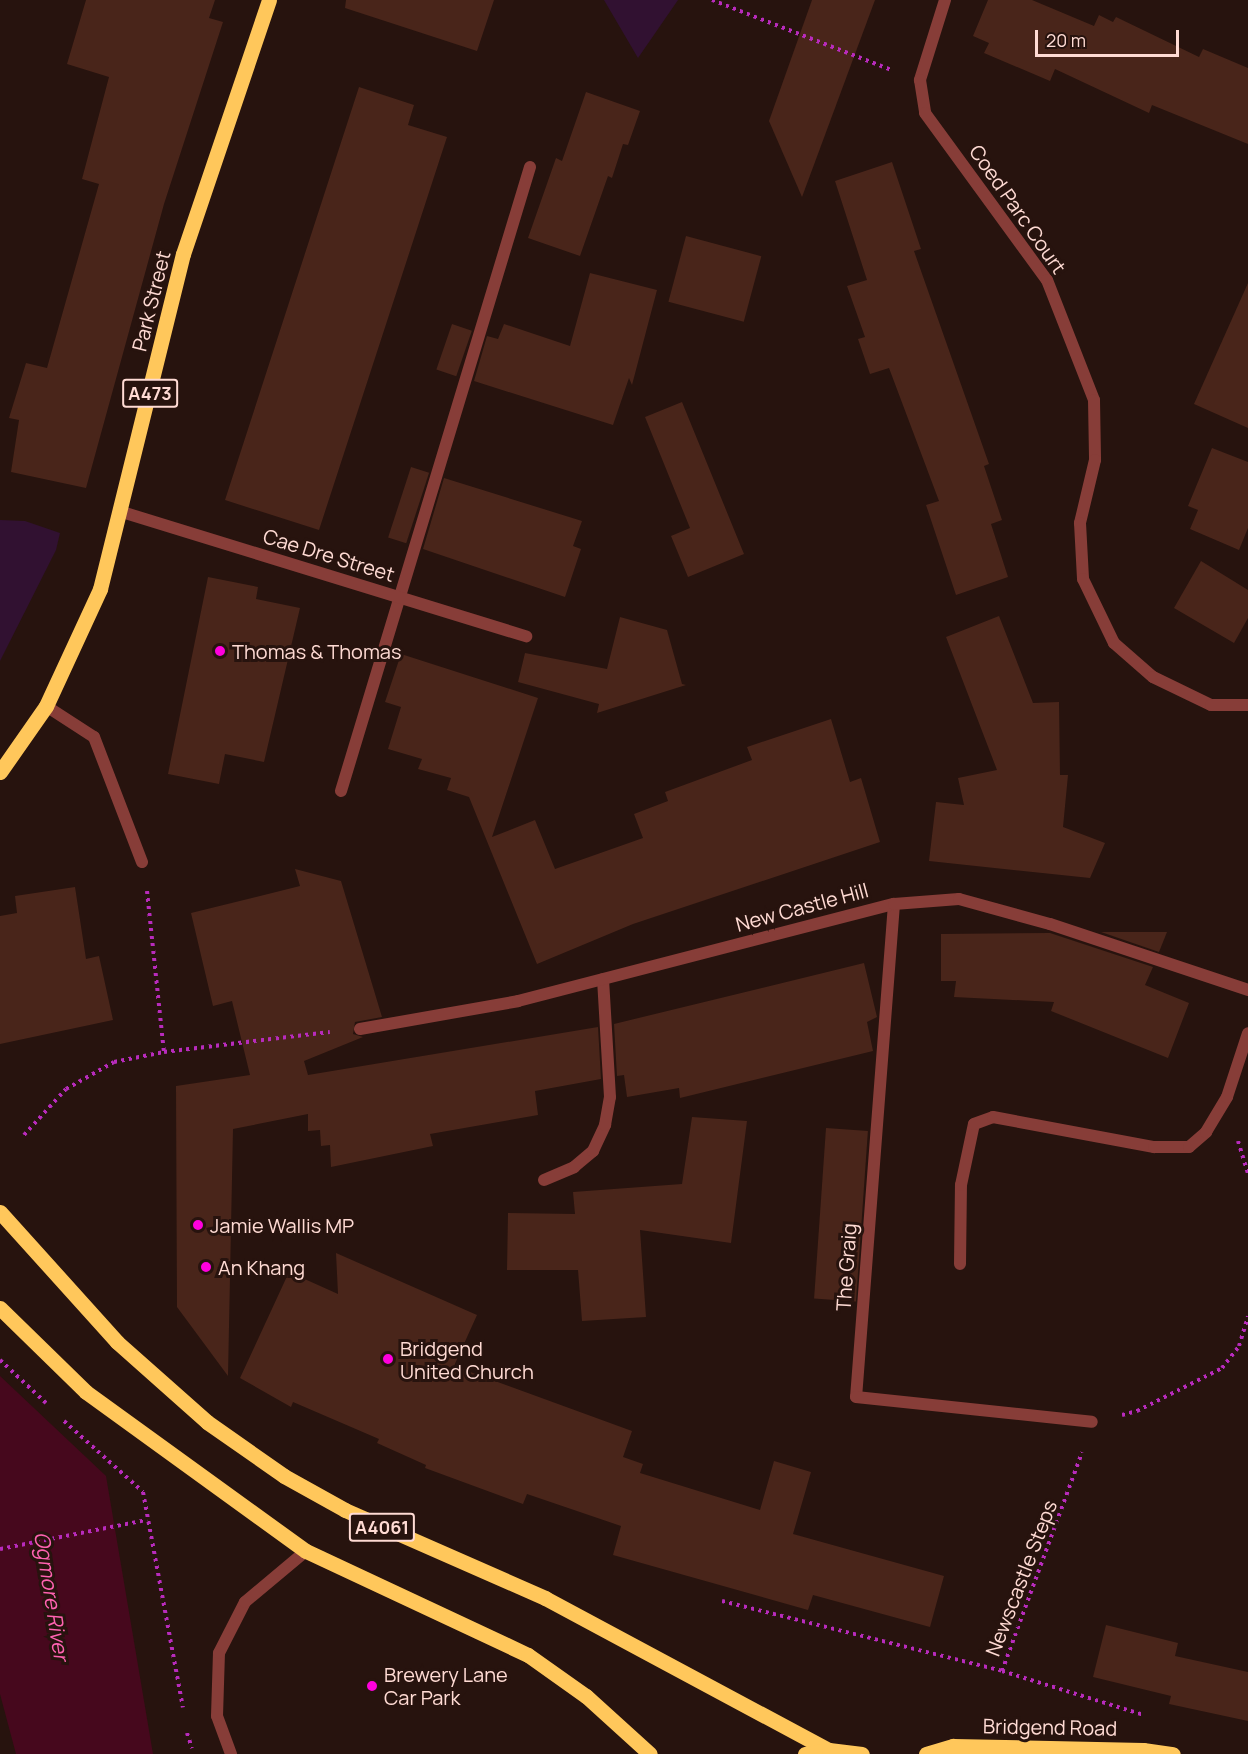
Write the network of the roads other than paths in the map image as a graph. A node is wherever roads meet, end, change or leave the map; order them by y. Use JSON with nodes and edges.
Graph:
{"nodes":[{"id":1,"x":269,"y":0,"type":"edge"},
{"id":2,"x":945,"y":0,"type":"edge"},
{"id":3,"x":530,"y":167,"type":"dead end"},
{"id":4,"x":122,"y":513,"type":"junction"},
{"id":5,"x":402,"y":598,"type":"junction"},
{"id":6,"x":526,"y":636,"type":"dead end"},
{"id":7,"x":1248,"y":705,"type":"edge"},
{"id":8,"x":46,"y":706,"type":"junction"},
{"id":9,"x":0,"y":772,"type":"edge"},
{"id":10,"x":341,"y":791,"type":"dead end"},
{"id":11,"x":142,"y":862,"type":"road end"},
{"id":12,"x":894,"y":904,"type":"junction"},
{"id":13,"x":603,"y":979,"type":"junction"},
{"id":14,"x":1248,"y":990,"type":"edge"},
{"id":15,"x":360,"y":1029,"type":"road end"},
{"id":16,"x":1248,"y":1033,"type":"edge"},
{"id":17,"x":544,"y":1180,"type":"dead end"},
{"id":18,"x":0,"y":1212,"type":"edge"},
{"id":19,"x":960,"y":1264,"type":"dead end"},
{"id":20,"x":0,"y":1308,"type":"edge"},
{"id":21,"x":1092,"y":1422,"type":"road end"},
{"id":22,"x":306,"y":1551,"type":"junction"},
{"id":23,"x":829,"y":1750,"type":"junction"},
{"id":24,"x":231,"y":1754,"type":"edge"},
{"id":25,"x":650,"y":1754,"type":"edge"},
{"id":26,"x":805,"y":1754,"type":"edge"},
{"id":27,"x":862,"y":1754,"type":"edge"},
{"id":28,"x":926,"y":1754,"type":"edge"},
{"id":29,"x":1173,"y":1754,"type":"edge"}],
"edges":[{"from":1,"to":4,"type":"main road","name":"Park Street","number":"A473"},
{"from":2,"to":7,"type":"street","name":"Coed Parc Court"},
{"from":3,"to":5,"type":"street"},
{"from":4,"to":5,"type":"street","name":"Cae Dre Street"},
{"from":4,"to":8,"type":"main road","name":"Park Street","number":"A473"},
{"from":5,"to":6,"type":"street","name":"Cae Dre Street"},
{"from":5,"to":10,"type":"street"},
{"from":8,"to":9,"type":"main road","name":"Park Street","number":"A473"},
{"from":8,"to":11,"type":"street"},
{"from":12,"to":13,"type":"street","name":"New Castle Hill"},
{"from":12,"to":14,"type":"street","name":"New Castle Hill"},
{"from":12,"to":21,"type":"street","name":"The Graig"},
{"from":13,"to":15,"type":"street","name":"New Castle Hill"},
{"from":13,"to":17,"type":"street"},
{"from":16,"to":19,"type":"street"},
{"from":18,"to":23,"type":"main road","number":"A4061"},
{"from":20,"to":22,"type":"main road","number":"A4061"},
{"from":22,"to":24,"type":"street"},
{"from":22,"to":25,"type":"main road","number":"A4061"},
{"from":23,"to":26,"type":"main road"},
{"from":23,"to":27,"type":"main road"},
{"from":28,"to":29,"type":"main road","name":"Bridgend Road"}]}
